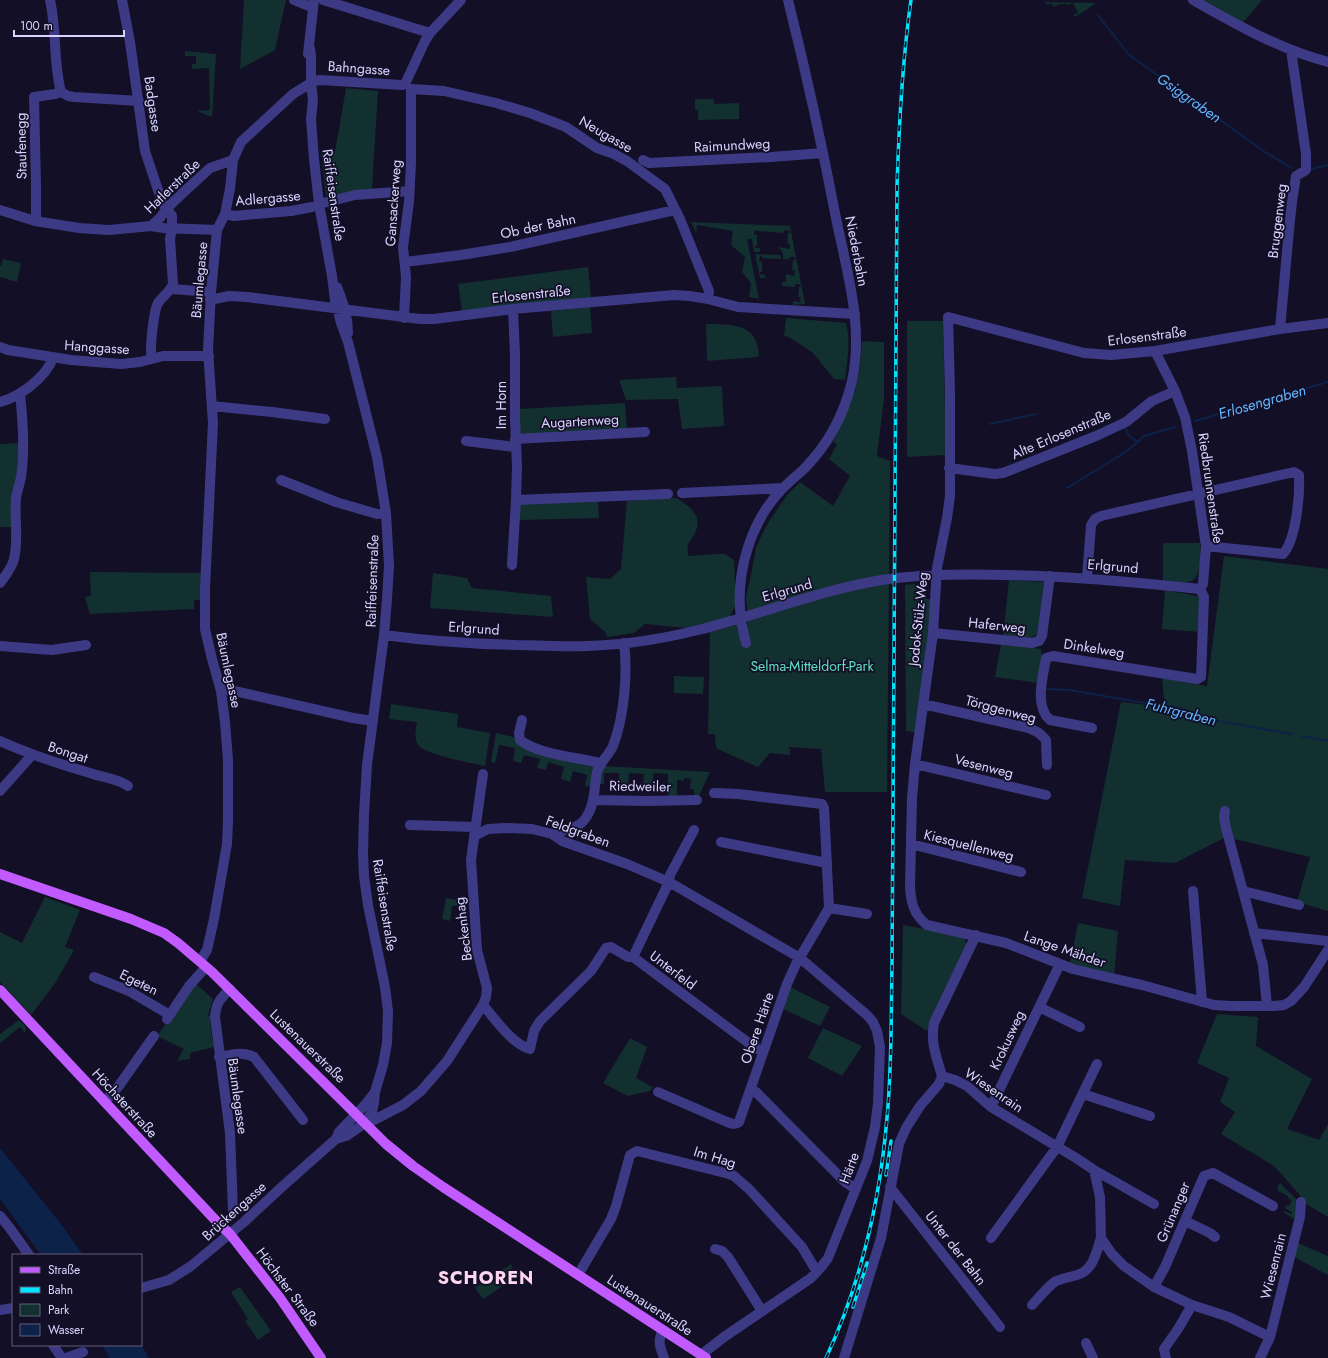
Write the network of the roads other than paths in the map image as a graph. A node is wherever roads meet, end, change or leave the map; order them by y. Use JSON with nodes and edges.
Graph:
{"nodes":[{"id":1,"x":50,"y":0,"type":"edge"},
{"id":2,"x":122,"y":0,"type":"edge"},
{"id":3,"x":294,"y":0,"type":"edge"},
{"id":4,"x":323,"y":0,"type":"edge"},
{"id":5,"x":461,"y":0,"type":"edge"},
{"id":6,"x":788,"y":0,"type":"edge"},
{"id":7,"x":1193,"y":0,"type":"edge"},
{"id":8,"x":314,"y":4,"type":"edge"},
{"id":9,"x":430,"y":34,"type":"junction"},
{"id":10,"x":1291,"y":50,"type":"junction"},
{"id":11,"x":1328,"y":62,"type":"edge"},
{"id":12,"x":309,"y":83,"type":"junction"},
{"id":13,"x":408,"y":87,"type":"junction"},
{"id":14,"x":61,"y":92,"type":"junction"},
{"id":15,"x":139,"y":101,"type":"junction"},
{"id":16,"x":823,"y":153,"type":"junction"},
{"id":17,"x":233,"y":160,"type":"junction"},
{"id":18,"x":643,"y":160,"type":"dead end"},
{"id":19,"x":409,"y":191,"type":"junction"},
{"id":20,"x":316,"y":206,"type":"junction"},
{"id":21,"x":167,"y":208,"type":"junction"},
{"id":22,"x":0,"y":210,"type":"edge"},
{"id":23,"x":675,"y":210,"type":"junction"},
{"id":24,"x":226,"y":214,"type":"junction"},
{"id":25,"x":34,"y":221,"type":"junction"},
{"id":26,"x":151,"y":226,"type":"junction"},
{"id":27,"x":172,"y":228,"type":"junction"},
{"id":28,"x":217,"y":230,"type":"junction"},
{"id":29,"x":405,"y":262,"type":"junction"},
{"id":30,"x":172,"y":289,"type":"junction"},
{"id":31,"x":210,"y":296,"type":"junction"},
{"id":32,"x":708,"y":299,"type":"junction"},
{"id":33,"x":341,"y":309,"type":"junction"},
{"id":34,"x":513,"y":309,"type":"junction"},
{"id":35,"x":855,"y":314,"type":"junction"},
{"id":36,"x":948,"y":317,"type":"joint"},
{"id":37,"x":404,"y":318,"type":"junction"},
{"id":38,"x":1328,"y":323,"type":"edge"},
{"id":39,"x":1280,"y":329,"type":"junction"},
{"id":40,"x":0,"y":347,"type":"edge"},
{"id":41,"x":1155,"y":351,"type":"junction"},
{"id":42,"x":209,"y":356,"type":"junction"},
{"id":43,"x":54,"y":358,"type":"junction"},
{"id":44,"x":152,"y":358,"type":"junction"},
{"id":45,"x":1175,"y":391,"type":"junction"},
{"id":46,"x":20,"y":394,"type":"junction"},
{"id":47,"x":0,"y":402,"type":"edge"},
{"id":48,"x":212,"y":406,"type":"junction"},
{"id":49,"x":325,"y":419,"type":"dead end"},
{"id":50,"x":645,"y":432,"type":"dead end"},
{"id":51,"x":466,"y":441,"type":"dead end"},
{"id":52,"x":515,"y":443,"type":"junction"},
{"id":53,"x":950,"y":468,"type":"junction"},
{"id":54,"x":281,"y":480,"type":"dead end"},
{"id":55,"x":783,"y":488,"type":"junction"},
{"id":56,"x":682,"y":493,"type":"dead end"},
{"id":57,"x":668,"y":494,"type":"dead end"},
{"id":58,"x":1198,"y":494,"type":"junction"},
{"id":59,"x":516,"y":500,"type":"junction"},
{"id":60,"x":386,"y":513,"type":"junction"},
{"id":61,"x":1206,"y":546,"type":"junction"},
{"id":62,"x":512,"y":565,"type":"dead end"},
{"id":63,"x":1050,"y":576,"type":"junction"},
{"id":64,"x":1087,"y":578,"type":"junction"},
{"id":65,"x":0,"y":583,"type":"edge"},
{"id":66,"x":1200,"y":589,"type":"junction"},
{"id":67,"x":741,"y":618,"type":"junction"},
{"id":68,"x":933,"y":632,"type":"junction"},
{"id":69,"x":384,"y":635,"type":"junction"},
{"id":70,"x":746,"y":642,"type":"dead end"},
{"id":71,"x":624,"y":643,"type":"junction"},
{"id":72,"x":86,"y":645,"type":"dead end"},
{"id":73,"x":0,"y":646,"type":"edge"},
{"id":74,"x":1197,"y":678,"type":"joint"},
{"id":75,"x":221,"y":691,"type":"junction"},
{"id":76,"x":923,"y":704,"type":"junction"},
{"id":77,"x":522,"y":720,"type":"dead end"},
{"id":78,"x":373,"y":721,"type":"junction"},
{"id":79,"x":1092,"y":728,"type":"dead end"},
{"id":80,"x":0,"y":741,"type":"edge"},
{"id":81,"x":32,"y":755,"type":"junction"},
{"id":82,"x":601,"y":764,"type":"junction"},
{"id":83,"x":915,"y":764,"type":"junction"},
{"id":84,"x":1047,"y":765,"type":"dead end"},
{"id":85,"x":483,"y":774,"type":"dead end"},
{"id":86,"x":128,"y":786,"type":"dead end"},
{"id":87,"x":0,"y":791,"type":"edge"},
{"id":88,"x":714,"y":793,"type":"dead end"},
{"id":89,"x":1046,"y":795,"type":"dead end"},
{"id":90,"x":593,"y":800,"type":"junction"},
{"id":91,"x":697,"y":800,"type":"dead end"},
{"id":92,"x":1225,"y":811,"type":"dead end"},
{"id":93,"x":410,"y":825,"type":"dead end"},
{"id":94,"x":694,"y":830,"type":"dead end"},
{"id":95,"x":474,"y":831,"type":"junction"},
{"id":96,"x":552,"y":834,"type":"junction"},
{"id":97,"x":721,"y":842,"type":"dead end"},
{"id":98,"x":911,"y":844,"type":"junction"},
{"id":99,"x":827,"y":863,"type":"junction"},
{"id":100,"x":1022,"y":872,"type":"dead end"},
{"id":101,"x":0,"y":874,"type":"edge"},
{"id":102,"x":669,"y":882,"type":"junction"},
{"id":103,"x":1193,"y":892,"type":"dead end"},
{"id":104,"x":1243,"y":892,"type":"junction"},
{"id":105,"x":1299,"y":904,"type":"dead end"},
{"id":106,"x":828,"y":908,"type":"junction"},
{"id":107,"x":867,"y":914,"type":"dead end"},
{"id":108,"x":921,"y":920,"type":"joint"},
{"id":109,"x":1254,"y":933,"type":"junction"},
{"id":110,"x":976,"y":935,"type":"junction"},
{"id":111,"x":1328,"y":941,"type":"edge"},
{"id":112,"x":1328,"y":950,"type":"edge"},
{"id":113,"x":634,"y":957,"type":"junction"},
{"id":114,"x":800,"y":958,"type":"junction"},
{"id":115,"x":203,"y":964,"type":"junction"},
{"id":116,"x":1060,"y":964,"type":"junction"},
{"id":117,"x":94,"y":977,"type":"dead end"},
{"id":118,"x":0,"y":990,"type":"edge"},
{"id":119,"x":230,"y":990,"type":"junction"},
{"id":120,"x":1202,"y":1002,"type":"junction"},
{"id":121,"x":483,"y":1005,"type":"junction"},
{"id":122,"x":1267,"y":1006,"type":"junction"},
{"id":123,"x":1039,"y":1007,"type":"junction"},
{"id":124,"x":1080,"y":1027,"type":"dead end"},
{"id":125,"x":154,"y":1036,"type":"dead end"},
{"id":126,"x":763,"y":1052,"type":"junction"},
{"id":127,"x":219,"y":1057,"type":"junction"},
{"id":128,"x":1097,"y":1064,"type":"dead end"},
{"id":129,"x":942,"y":1076,"type":"junction"},
{"id":130,"x":750,"y":1091,"type":"junction"},
{"id":131,"x":375,"y":1092,"type":"junction"},
{"id":132,"x":658,"y":1092,"type":"dead end"},
{"id":133,"x":1084,"y":1094,"type":"junction"},
{"id":134,"x":105,"y":1101,"type":"junction"},
{"id":135,"x":991,"y":1107,"type":"junction"},
{"id":136,"x":357,"y":1114,"type":"junction"},
{"id":137,"x":1150,"y":1116,"type":"dead end"},
{"id":138,"x":303,"y":1120,"type":"dead end"},
{"id":139,"x":365,"y":1123,"type":"junction"},
{"id":140,"x":336,"y":1139,"type":"junction"},
{"id":141,"x":1057,"y":1147,"type":"junction"},
{"id":142,"x":1094,"y":1170,"type":"junction"},
{"id":143,"x":890,"y":1188,"type":"junction"},
{"id":144,"x":856,"y":1189,"type":"junction"},
{"id":145,"x":1301,"y":1202,"type":"dead end"},
{"id":146,"x":1154,"y":1204,"type":"dead end"},
{"id":147,"x":1273,"y":1206,"type":"dead end"},
{"id":148,"x":233,"y":1211,"type":"dead end"},
{"id":149,"x":0,"y":1216,"type":"edge"},
{"id":150,"x":1185,"y":1221,"type":"junction"},
{"id":151,"x":230,"y":1234,"type":"junction"},
{"id":152,"x":1215,"y":1237,"type":"dead end"},
{"id":153,"x":991,"y":1238,"type":"dead end"},
{"id":154,"x":1101,"y":1238,"type":"junction"},
{"id":155,"x":715,"y":1249,"type":"dead end"},
{"id":156,"x":28,"y":1254,"type":"edge"},
{"id":157,"x":817,"y":1272,"type":"junction"},
{"id":158,"x":578,"y":1275,"type":"junction"},
{"id":159,"x":1154,"y":1287,"type":"junction"},
{"id":160,"x":142,"y":1288,"type":"edge"},
{"id":161,"x":1192,"y":1304,"type":"junction"},
{"id":162,"x":1032,"y":1305,"type":"dead end"},
{"id":163,"x":12,"y":1308,"type":"edge"},
{"id":164,"x":0,"y":1310,"type":"edge"},
{"id":165,"x":762,"y":1312,"type":"junction"},
{"id":166,"x":1000,"y":1327,"type":"dead end"},
{"id":167,"x":663,"y":1330,"type":"junction"},
{"id":168,"x":1270,"y":1337,"type":"junction"},
{"id":169,"x":1086,"y":1343,"type":"dead end"},
{"id":170,"x":54,"y":1346,"type":"edge"},
{"id":171,"x":83,"y":1352,"type":"edge"},
{"id":172,"x":704,"y":1356,"type":"edge"},
{"id":173,"x":62,"y":1358,"type":"edge"},
{"id":174,"x":66,"y":1358,"type":"edge"},
{"id":175,"x":321,"y":1358,"type":"edge"},
{"id":176,"x":664,"y":1358,"type":"edge"},
{"id":177,"x":844,"y":1358,"type":"edge"},
{"id":178,"x":1093,"y":1358,"type":"edge"},
{"id":179,"x":1166,"y":1358,"type":"edge"},
{"id":180,"x":1260,"y":1358,"type":"edge"}],
"edges":[{"from":1,"to":14,"type":"street"},
{"from":2,"to":15,"type":"street","name":"Badgasse"},
{"from":3,"to":8,"type":"street"},
{"from":4,"to":9,"type":"street"},
{"from":5,"to":9,"type":"street","name":"Bahngasse"},
{"from":6,"to":16,"type":"street","name":"Niederbahn"},
{"from":7,"to":10,"type":"street"},
{"from":8,"to":12,"type":"street"},
{"from":9,"to":13,"type":"street","name":"Bahngasse"},
{"from":10,"to":11,"type":"street"},
{"from":10,"to":39,"type":"street","name":"Bruggenweg"},
{"from":12,"to":13,"type":"street","name":"Bahngasse"},
{"from":12,"to":17,"type":"street"},
{"from":12,"to":20,"type":"street","name":"Raiffeisenstraße"},
{"from":13,"to":19,"type":"street","name":"Gansackerweg"},
{"from":13,"to":23,"type":"street","name":"Neugasse"},
{"from":14,"to":15,"type":"street"},
{"from":14,"to":25,"type":"street","name":"Staufenegg"},
{"from":15,"to":21,"type":"street","name":"Badgasse"},
{"from":16,"to":18,"type":"street","name":"Raimundweg"},
{"from":16,"to":35,"type":"street","name":"Niederbahn"},
{"from":17,"to":21,"type":"street","name":"Hatlerstraße"},
{"from":17,"to":24,"type":"street","name":"Bäumlegasse"},
{"from":19,"to":20,"type":"street","name":"Adlergasse"},
{"from":19,"to":29,"type":"street","name":"Gansackerweg"},
{"from":20,"to":24,"type":"street","name":"Adlergasse"},
{"from":20,"to":33,"type":"street","name":"Raiffeisenstraße"},
{"from":21,"to":26,"type":"street","name":"Hatlerstraße"},
{"from":21,"to":27,"type":"street","name":"Badgasse"},
{"from":22,"to":25,"type":"street","name":"Hatlerstraße"},
{"from":23,"to":29,"type":"street","name":"Ob der Bahn"},
{"from":23,"to":32,"type":"street","name":"Neugasse"},
{"from":24,"to":28,"type":"street","name":"Bäumlegasse"},
{"from":25,"to":26,"type":"street","name":"Hatlerstraße"},
{"from":26,"to":27,"type":"street"},
{"from":27,"to":28,"type":"street"},
{"from":27,"to":30,"type":"street","name":"Badgasse"},
{"from":28,"to":31,"type":"street","name":"Bäumlegasse"},
{"from":29,"to":37,"type":"street","name":"Gansackerweg"},
{"from":30,"to":31,"type":"street","name":"Erlosenstraße"},
{"from":30,"to":44,"type":"street"},
{"from":31,"to":33,"type":"street","name":"Erlosenstraße"},
{"from":31,"to":42,"type":"street","name":"Bäumlegasse"},
{"from":32,"to":34,"type":"street","name":"Erlosenstraße"},
{"from":32,"to":35,"type":"street","name":"Erlosenstraße"},
{"from":33,"to":37,"type":"street","name":"Erlosenstraße"},
{"from":33,"to":60,"type":"street","name":"Raiffeisenstraße"},
{"from":34,"to":37,"type":"street","name":"Erlosenstraße"},
{"from":34,"to":52,"type":"street","name":"Im Horn"},
{"from":35,"to":55,"type":"street","name":"Niederbahn"},
{"from":36,"to":41,"type":"street","name":"Erlosenstraße"},
{"from":36,"to":53,"type":"street","name":"Jodok-Stülz-Weg"},
{"from":38,"to":39,"type":"street","name":"Erlosenstraße"},
{"from":39,"to":41,"type":"street","name":"Erlosenstraße"},
{"from":40,"to":43,"type":"street"},
{"from":41,"to":45,"type":"street","name":"Riedbrunnenstraße"},
{"from":42,"to":44,"type":"street","name":"Hanggasse"},
{"from":42,"to":48,"type":"street","name":"Bäumlegasse"},
{"from":43,"to":44,"type":"street","name":"Hanggasse"},
{"from":43,"to":46,"type":"street","name":"Hanggasse"},
{"from":45,"to":53,"type":"street","name":"Alte Erlosenstraße"},
{"from":45,"to":58,"type":"street","name":"Riedbrunnenstraße"},
{"from":46,"to":47,"type":"street","name":"Hanggasse"},
{"from":46,"to":65,"type":"street"},
{"from":48,"to":49,"type":"street"},
{"from":48,"to":75,"type":"street","name":"Bäumlegasse"},
{"from":50,"to":52,"type":"street","name":"Augartenweg"},
{"from":51,"to":52,"type":"street","name":"Augartenweg"},
{"from":52,"to":59,"type":"street","name":"Im Horn"},
{"from":53,"to":68,"type":"street","name":"Jodok-Stülz-Weg"},
{"from":54,"to":60,"type":"street"},
{"from":55,"to":56,"type":"street"},
{"from":55,"to":67,"type":"street","name":"Niederbahn"},
{"from":57,"to":59,"type":"street"},
{"from":58,"to":61,"type":"street","name":"Riedbrunnenstraße"},
{"from":58,"to":61,"type":"street"},
{"from":58,"to":64,"type":"street"},
{"from":59,"to":62,"type":"street","name":"Im Horn"},
{"from":60,"to":69,"type":"street","name":"Raiffeisenstraße"},
{"from":61,"to":66,"type":"street","name":"Riedbrunnenstraße"},
{"from":63,"to":64,"type":"street","name":"Erlgrund"},
{"from":63,"to":67,"type":"street","name":"Erlgrund"},
{"from":63,"to":68,"type":"street","name":"Haferweg"},
{"from":64,"to":66,"type":"street","name":"Erlgrund"},
{"from":66,"to":74,"type":"street","name":"Riedbrunnenstraße"},
{"from":67,"to":70,"type":"street","name":"Niederbahn"},
{"from":67,"to":71,"type":"street","name":"Erlgrund"},
{"from":68,"to":76,"type":"street","name":"Jodok-Stülz-Weg"},
{"from":69,"to":71,"type":"street","name":"Erlgrund"},
{"from":69,"to":78,"type":"street","name":"Raiffeisenstraße"},
{"from":71,"to":82,"type":"street"},
{"from":72,"to":73,"type":"street"},
{"from":74,"to":79,"type":"street","name":"Dinkelweg"},
{"from":75,"to":78,"type":"street"},
{"from":75,"to":115,"type":"street","name":"Bäumlegasse"},
{"from":76,"to":83,"type":"street","name":"Jodok-Stülz-Weg"},
{"from":76,"to":84,"type":"street","name":"Törggenweg"},
{"from":77,"to":82,"type":"street"},
{"from":78,"to":131,"type":"street","name":"Raiffeisenstraße"},
{"from":80,"to":81,"type":"street","name":"Bongat"},
{"from":81,"to":86,"type":"street","name":"Bongat"},
{"from":81,"to":87,"type":"street"},
{"from":82,"to":90,"type":"street"},
{"from":83,"to":89,"type":"street","name":"Vesenweg"},
{"from":83,"to":98,"type":"street","name":"Jodok-Stülz-Weg"},
{"from":85,"to":95,"type":"street","name":"Beckenhag"},
{"from":88,"to":99,"type":"street"},
{"from":90,"to":91,"type":"street","name":"Riedweiler"},
{"from":90,"to":96,"type":"street","name":"Riedweiler"},
{"from":92,"to":104,"type":"street"},
{"from":93,"to":95,"type":"street"},
{"from":94,"to":102,"type":"street"},
{"from":95,"to":96,"type":"street","name":"Feldgraben"},
{"from":95,"to":121,"type":"street","name":"Beckenhag"},
{"from":96,"to":102,"type":"street","name":"Feldgraben"},
{"from":97,"to":99,"type":"street"},
{"from":98,"to":100,"type":"street","name":"Kiesquellenweg"},
{"from":98,"to":108,"type":"street","name":"Jodok-Stülz-Weg"},
{"from":99,"to":106,"type":"street"},
{"from":101,"to":115,"type":"main road","name":"Lustenauerstraße"},
{"from":102,"to":113,"type":"street"},
{"from":102,"to":114,"type":"street","name":"Feldgraben"},
{"from":103,"to":120,"type":"street"},
{"from":104,"to":105,"type":"street"},
{"from":104,"to":109,"type":"street"},
{"from":106,"to":107,"type":"street"},
{"from":106,"to":114,"type":"street","name":"Obere Härte"},
{"from":108,"to":110,"type":"street","name":"Lange Mähder"},
{"from":109,"to":111,"type":"street"},
{"from":109,"to":122,"type":"street"},
{"from":110,"to":116,"type":"street","name":"Lange Mähder"},
{"from":110,"to":129,"type":"street","name":"Wiesenrain"},
{"from":112,"to":122,"type":"street","name":"Lange Mähder"},
{"from":113,"to":121,"type":"street","name":"Unterfeld"},
{"from":113,"to":126,"type":"street","name":"Unterfeld"},
{"from":114,"to":126,"type":"street","name":"Obere Härte"},
{"from":114,"to":144,"type":"street","name":"Härte"},
{"from":115,"to":117,"type":"street","name":"Egeten"},
{"from":115,"to":119,"type":"main road","name":"Lustenauerstraße"},
{"from":116,"to":120,"type":"street","name":"Lange Mähder"},
{"from":116,"to":123,"type":"street","name":"Krokusweg"},
{"from":118,"to":134,"type":"main road","name":"Höchsterstraße"},
{"from":119,"to":127,"type":"street","name":"Bäumlegasse"},
{"from":119,"to":136,"type":"main road","name":"Lustenauerstraße"},
{"from":120,"to":122,"type":"street","name":"Lange Mähder"},
{"from":121,"to":139,"type":"street","name":"Beckenhag"},
{"from":123,"to":124,"type":"street","name":"Krokusweg"},
{"from":123,"to":135,"type":"street","name":"Krokusweg"},
{"from":125,"to":134,"type":"street"},
{"from":126,"to":130,"type":"street","name":"Obere Härte"},
{"from":127,"to":138,"type":"street"},
{"from":127,"to":148,"type":"street","name":"Bäumlegasse"},
{"from":128,"to":133,"type":"street"},
{"from":129,"to":135,"type":"street","name":"Wiesenrain"},
{"from":129,"to":143,"type":"street"},
{"from":130,"to":132,"type":"street","name":"Obere Härte"},
{"from":130,"to":144,"type":"street"},
{"from":131,"to":136,"type":"street","name":"Raiffeisenstraße"},
{"from":131,"to":139,"type":"street","name":"Raiffeisenstraße"},
{"from":133,"to":137,"type":"street"},
{"from":133,"to":141,"type":"street"},
{"from":134,"to":151,"type":"main road","name":"Höchsterstraße"},
{"from":135,"to":141,"type":"street","name":"Wiesenrain"},
{"from":136,"to":139,"type":"main road","name":"Lustenauerstraße"},
{"from":136,"to":140,"type":"street","name":"Brückengasse"},
{"from":139,"to":140,"type":"street","name":"Brückengasse"},
{"from":139,"to":158,"type":"main road","name":"Lustenauerstraße"},
{"from":140,"to":151,"type":"street","name":"Brückengasse"},
{"from":141,"to":142,"type":"street","name":"Wiesenrain"},
{"from":141,"to":153,"type":"street"},
{"from":142,"to":146,"type":"street","name":"Wiesenrain"},
{"from":142,"to":154,"type":"street"},
{"from":143,"to":166,"type":"street","name":"Unter der Bahn"},
{"from":143,"to":177,"type":"street"},
{"from":144,"to":157,"type":"street","name":"Härte"},
{"from":145,"to":168,"type":"street","name":"Wiesenrain"},
{"from":147,"to":150,"type":"street","name":"Grünanger"},
{"from":149,"to":156,"type":"street"},
{"from":150,"to":152,"type":"street"},
{"from":150,"to":159,"type":"street","name":"Grünanger"},
{"from":151,"to":160,"type":"street","name":"Brückengasse"},
{"from":151,"to":175,"type":"main road","name":"Höchster Straße"},
{"from":154,"to":159,"type":"street"},
{"from":154,"to":162,"type":"street"},
{"from":155,"to":165,"type":"street"},
{"from":157,"to":158,"type":"street","name":"Im Hag"},
{"from":157,"to":165,"type":"street","name":"Härte"},
{"from":158,"to":167,"type":"main road","name":"Lustenauerstraße"},
{"from":159,"to":161,"type":"street"},
{"from":161,"to":168,"type":"street"},
{"from":161,"to":179,"type":"street"},
{"from":163,"to":164,"type":"street"},
{"from":165,"to":172,"type":"street","name":"Härte"},
{"from":167,"to":172,"type":"main road","name":"Lustenauerstraße"},
{"from":167,"to":176,"type":"street"},
{"from":168,"to":180,"type":"street","name":"Wiesenrain"},
{"from":169,"to":178,"type":"street"},
{"from":170,"to":173,"type":"street"},
{"from":171,"to":174,"type":"street"}]}
